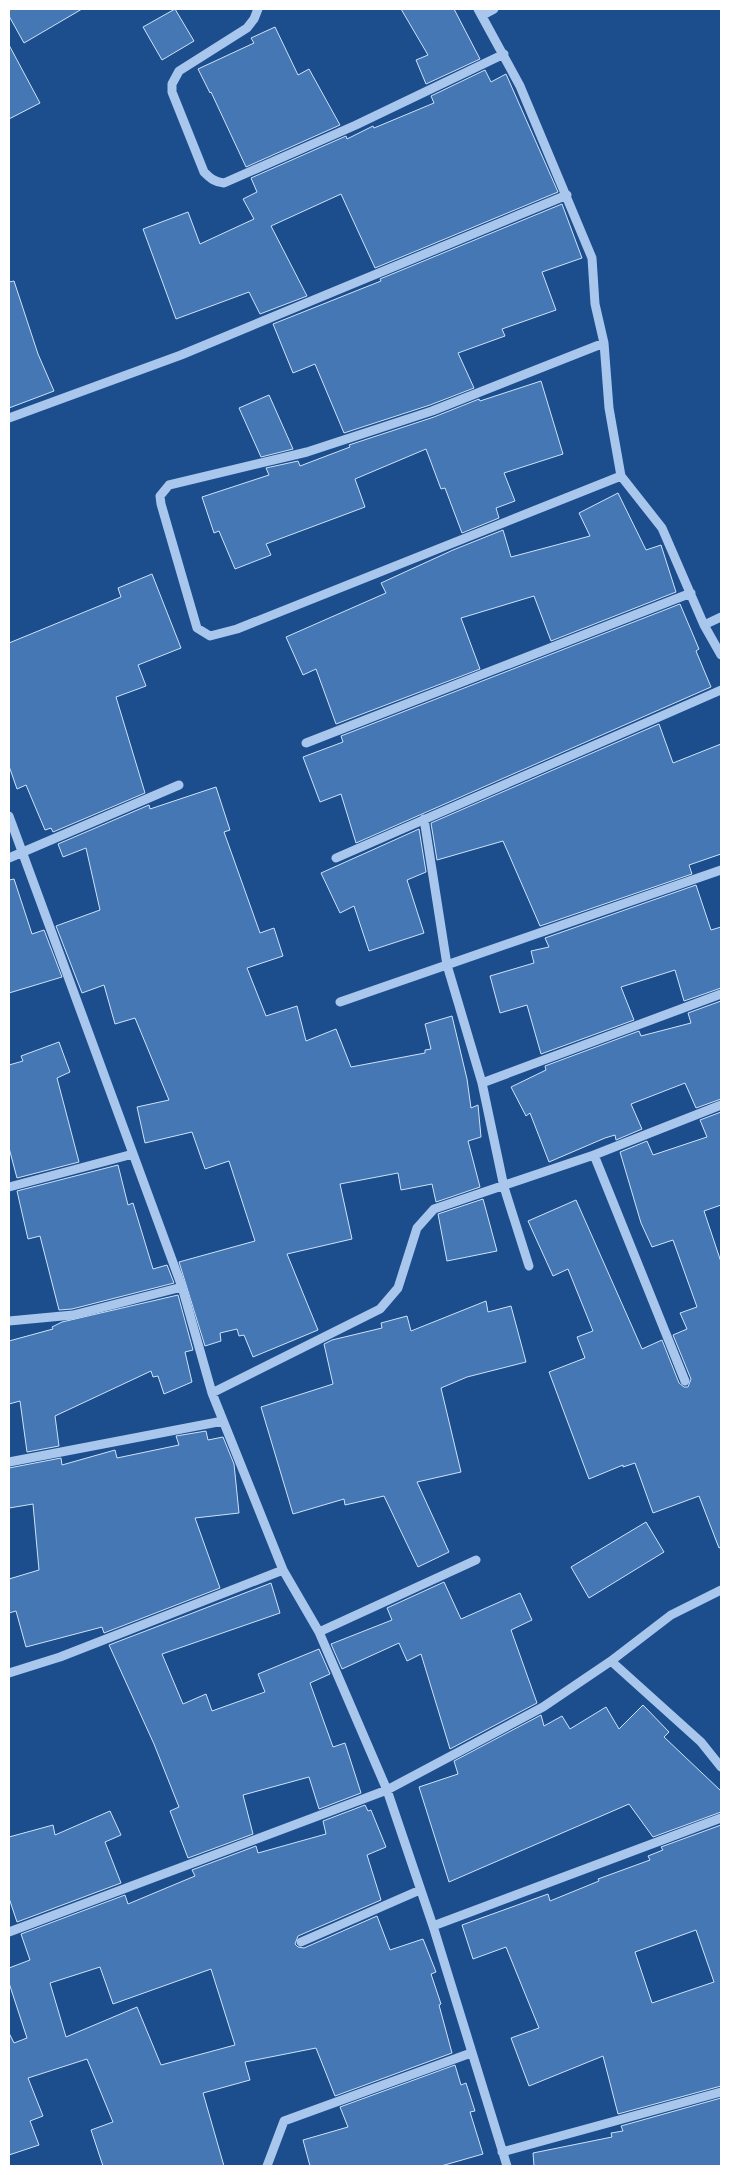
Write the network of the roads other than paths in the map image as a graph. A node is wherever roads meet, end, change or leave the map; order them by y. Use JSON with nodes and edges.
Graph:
{"nodes":[{"id":1,"x":258,"y":9,"type":"edge"},
{"id":2,"x":494,"y":9,"type":"edge"},
{"id":3,"x":480,"y":12,"type":"edge"},
{"id":4,"x":504,"y":54,"type":"junction"},
{"id":5,"x":567,"y":195,"type":"junction"},
{"id":6,"x":604,"y":343,"type":"junction"},
{"id":7,"x":9,"y":418,"type":"edge"},
{"id":8,"x":621,"y":476,"type":"junction"},
{"id":9,"x":691,"y":593,"type":"junction"},
{"id":10,"x":721,"y":617,"type":"edge"},
{"id":11,"x":704,"y":625,"type":"junction"},
{"id":12,"x":721,"y":655,"type":"edge"},
{"id":13,"x":721,"y":690,"type":"edge"},
{"id":14,"x":306,"y":742,"type":"dead end"},
{"id":15,"x":180,"y":785,"type":"dead end"},
{"id":16,"x":9,"y":816,"type":"edge"},
{"id":17,"x":424,"y":820,"type":"junction"},
{"id":18,"x":21,"y":854,"type":"junction"},
{"id":19,"x":9,"y":858,"type":"edge"},
{"id":20,"x":336,"y":858,"type":"dead end"},
{"id":21,"x":721,"y":870,"type":"edge"},
{"id":22,"x":448,"y":965,"type":"junction"},
{"id":23,"x":721,"y":994,"type":"edge"},
{"id":24,"x":340,"y":1002,"type":"dead end"},
{"id":25,"x":482,"y":1082,"type":"junction"},
{"id":26,"x":721,"y":1105,"type":"edge"},
{"id":27,"x":133,"y":1154,"type":"junction"},
{"id":28,"x":594,"y":1155,"type":"junction"},
{"id":29,"x":9,"y":1187,"type":"edge"},
{"id":30,"x":504,"y":1187,"type":"junction"},
{"id":31,"x":529,"y":1266,"type":"dead end"},
{"id":32,"x":182,"y":1287,"type":"junction"},
{"id":33,"x":9,"y":1321,"type":"edge"},
{"id":34,"x":685,"y":1381,"type":"dead end"},
{"id":35,"x":212,"y":1393,"type":"junction"},
{"id":36,"x":223,"y":1421,"type":"junction"},
{"id":37,"x":9,"y":1462,"type":"edge"},
{"id":38,"x":476,"y":1560,"type":"dead end"},
{"id":39,"x":283,"y":1570,"type":"junction"},
{"id":40,"x":721,"y":1590,"type":"edge"},
{"id":41,"x":319,"y":1632,"type":"junction"},
{"id":42,"x":611,"y":1661,"type":"junction"},
{"id":43,"x":9,"y":1673,"type":"edge"},
{"id":44,"x":721,"y":1767,"type":"edge"},
{"id":45,"x":386,"y":1790,"type":"junction"},
{"id":46,"x":721,"y":1818,"type":"edge"},
{"id":47,"x":420,"y":1890,"type":"junction"},
{"id":48,"x":433,"y":1926,"type":"junction"},
{"id":49,"x":9,"y":1932,"type":"edge"},
{"id":50,"x":301,"y":1942,"type":"dead end"},
{"id":51,"x":472,"y":2052,"type":"junction"},
{"id":52,"x":721,"y":2092,"type":"edge"},
{"id":53,"x":502,"y":2152,"type":"junction"},
{"id":54,"x":268,"y":2166,"type":"edge"},
{"id":55,"x":507,"y":2166,"type":"edge"}],
"edges":[{"from":1,"to":4,"type":"street"},
{"from":2,"to":3,"type":"street"},
{"from":3,"to":4,"type":"street"},
{"from":4,"to":5,"type":"street"},
{"from":5,"to":6,"type":"street"},
{"from":5,"to":7,"type":"street"},
{"from":6,"to":8,"type":"street"},
{"from":6,"to":8,"type":"street"},
{"from":8,"to":9,"type":"street"},
{"from":9,"to":11,"type":"street"},
{"from":9,"to":14,"type":"street"},
{"from":10,"to":11,"type":"street"},
{"from":11,"to":12,"type":"street"},
{"from":13,"to":17,"type":"street"},
{"from":15,"to":18,"type":"street"},
{"from":16,"to":18,"type":"street"},
{"from":17,"to":20,"type":"street"},
{"from":17,"to":22,"type":"street"},
{"from":18,"to":19,"type":"street"},
{"from":18,"to":27,"type":"street"},
{"from":21,"to":22,"type":"street"},
{"from":22,"to":24,"type":"street"},
{"from":22,"to":25,"type":"street"},
{"from":23,"to":25,"type":"street"},
{"from":25,"to":30,"type":"street"},
{"from":26,"to":28,"type":"street"},
{"from":27,"to":29,"type":"street"},
{"from":27,"to":32,"type":"street"},
{"from":28,"to":30,"type":"street"},
{"from":28,"to":34,"type":"street"},
{"from":30,"to":31,"type":"street"},
{"from":30,"to":35,"type":"street"},
{"from":32,"to":33,"type":"street"},
{"from":32,"to":35,"type":"street"},
{"from":35,"to":36,"type":"street"},
{"from":36,"to":37,"type":"street"},
{"from":36,"to":39,"type":"street"},
{"from":38,"to":41,"type":"street"},
{"from":39,"to":41,"type":"street"},
{"from":39,"to":43,"type":"street"},
{"from":40,"to":42,"type":"street"},
{"from":41,"to":45,"type":"street"},
{"from":42,"to":44,"type":"street"},
{"from":42,"to":45,"type":"street"},
{"from":45,"to":47,"type":"street"},
{"from":45,"to":49,"type":"street"},
{"from":46,"to":48,"type":"street"},
{"from":47,"to":48,"type":"street"},
{"from":47,"to":50,"type":"street"},
{"from":48,"to":51,"type":"street"},
{"from":51,"to":53,"type":"street"},
{"from":51,"to":54,"type":"street"},
{"from":52,"to":53,"type":"street"},
{"from":53,"to":55,"type":"street"}]}
